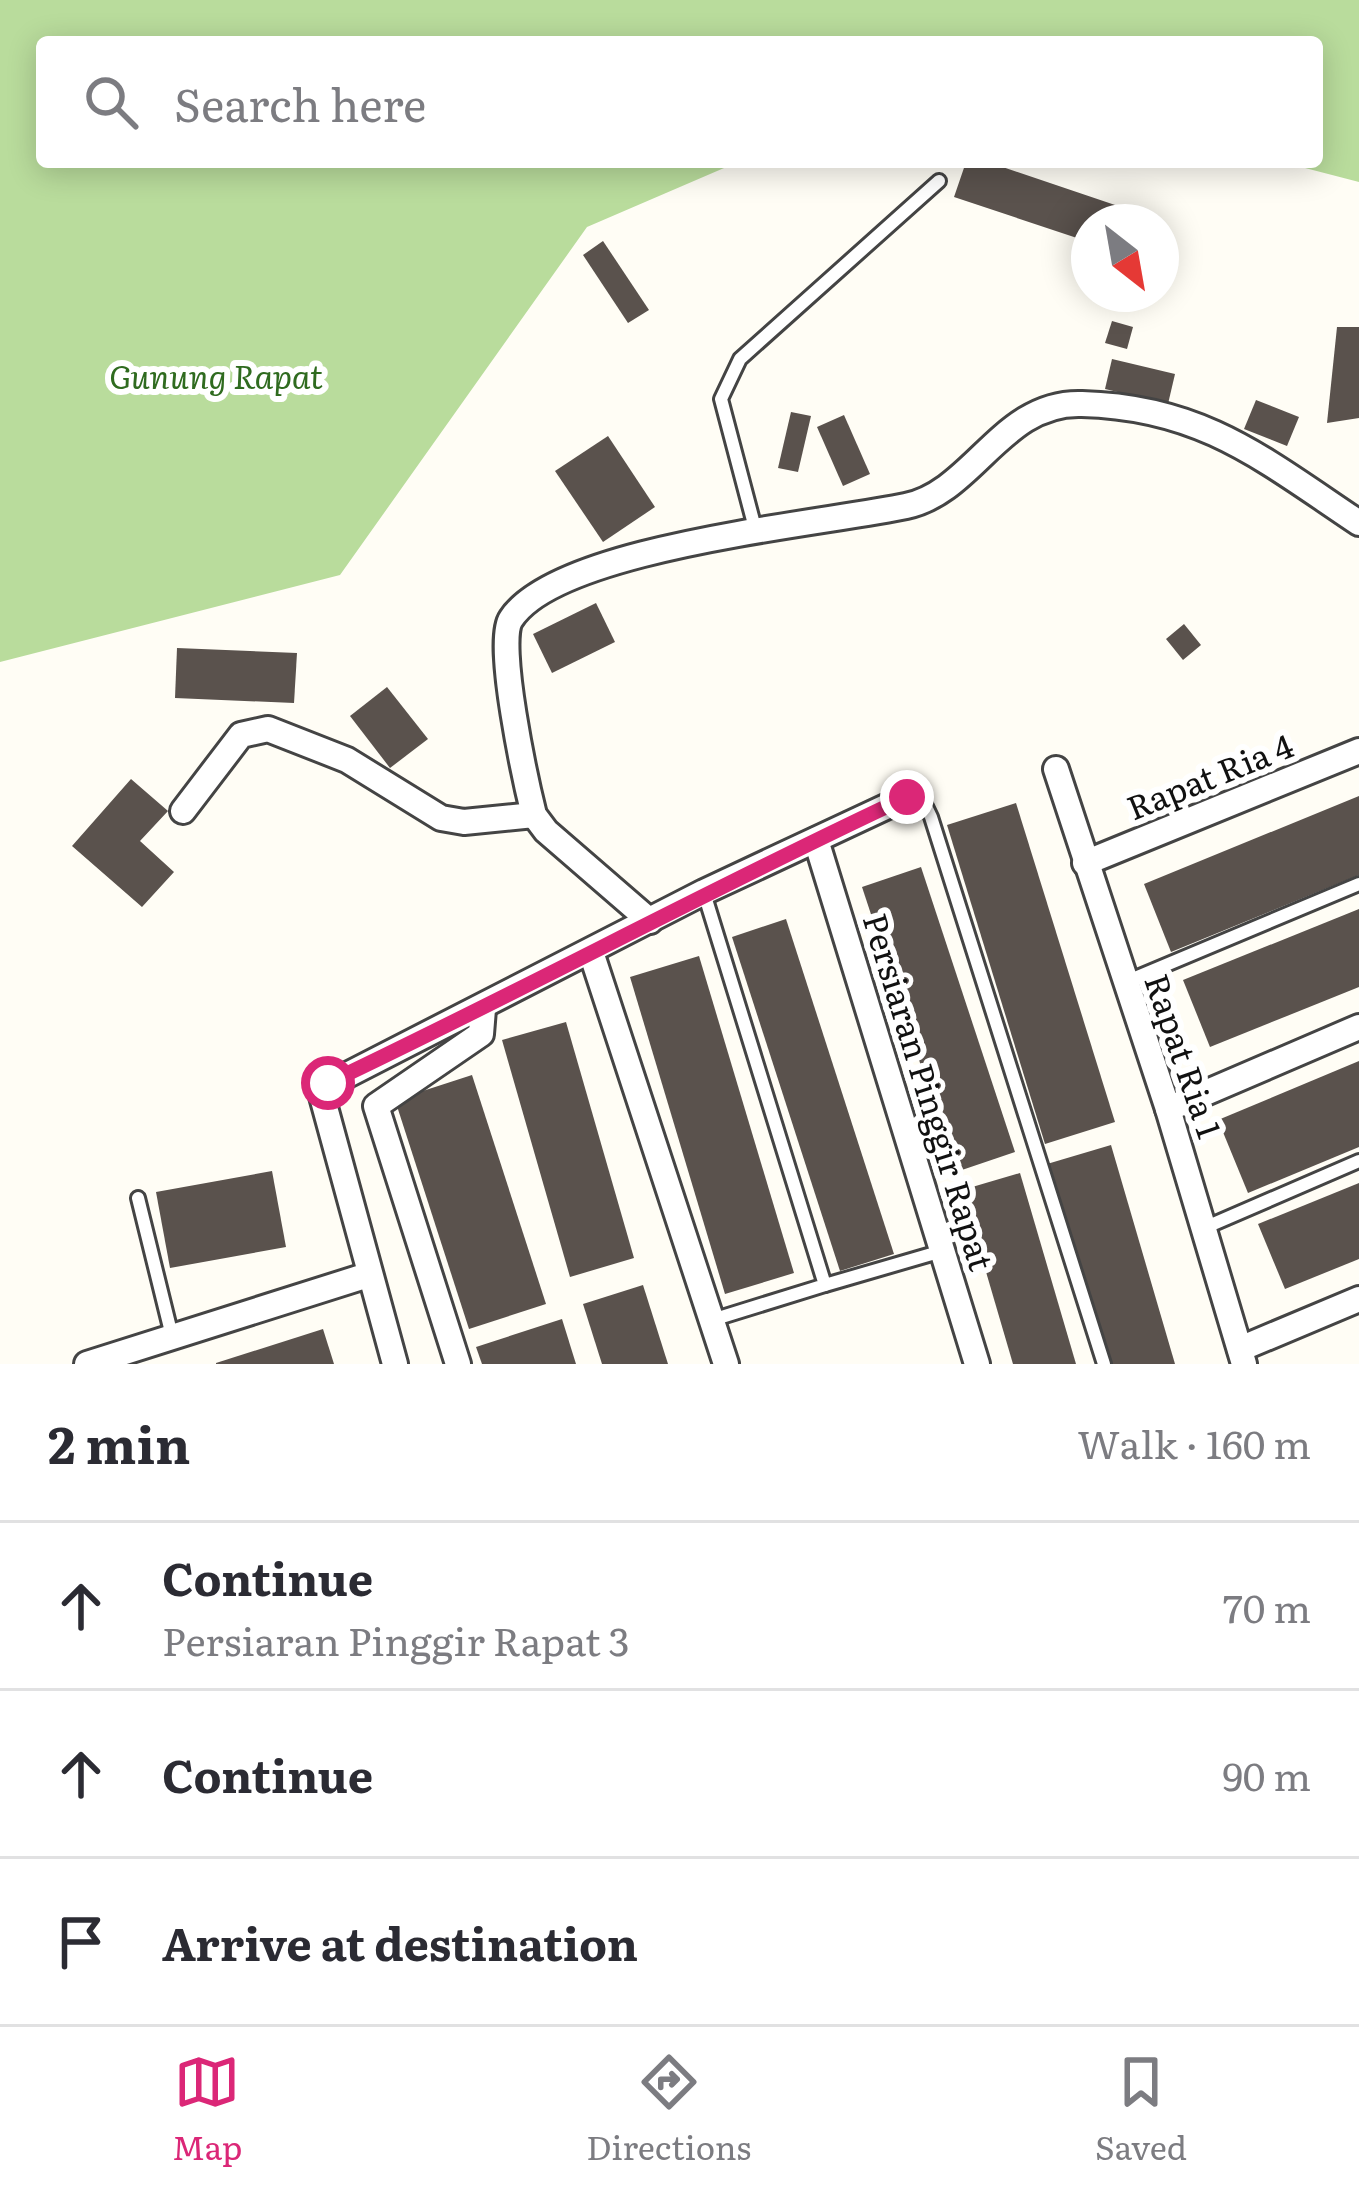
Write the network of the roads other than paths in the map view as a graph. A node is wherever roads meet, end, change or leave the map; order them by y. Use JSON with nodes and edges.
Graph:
{"nodes":[{"id":1,"x":938,"y":181,"type":"dead end"},
{"id":2,"x":1359,"y":523,"type":"edge"},
{"id":3,"x":755,"y":528,"type":"junction"},
{"id":4,"x":1359,"y":752,"type":"edge"},
{"id":5,"x":1056,"y":769,"type":"dead end"},
{"id":6,"x":907,"y":797,"type":"joint"},
{"id":7,"x":183,"y":811,"type":"dead end"},
{"id":8,"x":534,"y":814,"type":"junction"},
{"id":9,"x":816,"y":840,"type":"junction"},
{"id":10,"x":1085,"y":863,"type":"junction"},
{"id":11,"x":1359,"y":884,"type":"edge"},
{"id":12,"x":704,"y":892,"type":"junction"},
{"id":13,"x":650,"y":921,"type":"junction"},
{"id":14,"x":591,"y":952,"type":"junction"},
{"id":15,"x":1123,"y":983,"type":"junction"},
{"id":16,"x":483,"y":1009,"type":"junction"},
{"id":17,"x":1359,"y":1027,"type":"edge"},
{"id":18,"x":1168,"y":1109,"type":"junction"},
{"id":19,"x":1359,"y":1161,"type":"edge"},
{"id":20,"x":138,"y":1198,"type":"dead end"},
{"id":21,"x":1204,"y":1228,"type":"junction"},
{"id":22,"x":942,"y":1251,"type":"junction"},
{"id":23,"x":368,"y":1275,"type":"junction"},
{"id":24,"x":825,"y":1285,"type":"junction"},
{"id":25,"x":1359,"y":1299,"type":"edge"},
{"id":26,"x":712,"y":1320,"type":"junction"},
{"id":27,"x":172,"y":1337,"type":"junction"},
{"id":28,"x":1242,"y":1357,"type":"edge"},
{"id":29,"x":87,"y":1364,"type":"edge"},
{"id":30,"x":395,"y":1364,"type":"edge"},
{"id":31,"x":458,"y":1364,"type":"edge"},
{"id":32,"x":726,"y":1364,"type":"edge"},
{"id":33,"x":977,"y":1364,"type":"edge"},
{"id":34,"x":1104,"y":1364,"type":"edge"}],
"edges":[{"from":1,"to":3,"type":"lane"},
{"from":2,"to":3,"type":"street"},
{"from":3,"to":8,"type":"street"},
{"from":4,"to":10,"type":"street","name":"Rapat Ria 4"},
{"from":5,"to":10,"type":"street","name":"Rapat Ria 1"},
{"from":6,"to":9,"type":"street"},
{"from":6,"to":34,"type":"lane"},
{"from":7,"to":8,"type":"street"},
{"from":8,"to":13,"type":"street"},
{"from":9,"to":12,"type":"street"},
{"from":9,"to":22,"type":"street","name":"Persiaran Pinggir Rapat"},
{"from":10,"to":15,"type":"street","name":"Rapat Ria 1"},
{"from":11,"to":15,"type":"lane"},
{"from":12,"to":13,"type":"street"},
{"from":12,"to":24,"type":"lane"},
{"from":13,"to":14,"type":"street"},
{"from":14,"to":16,"type":"street"},
{"from":14,"to":26,"type":"street"},
{"from":15,"to":18,"type":"street","name":"Rapat Ria 1"},
{"from":16,"to":23,"type":"street"},
{"from":16,"to":31,"type":"street"},
{"from":17,"to":18,"type":"street"},
{"from":18,"to":21,"type":"street","name":"Rapat Ria 1"},
{"from":19,"to":21,"type":"lane"},
{"from":20,"to":27,"type":"lane"},
{"from":21,"to":28,"type":"street","name":"Rapat Ria 1"},
{"from":22,"to":24,"type":"lane"},
{"from":22,"to":33,"type":"street","name":"Persiaran Pinggir Rapat"},
{"from":23,"to":27,"type":"street"},
{"from":23,"to":30,"type":"street"},
{"from":24,"to":26,"type":"lane"},
{"from":25,"to":28,"type":"street"},
{"from":26,"to":32,"type":"street"},
{"from":27,"to":29,"type":"street"}]}
